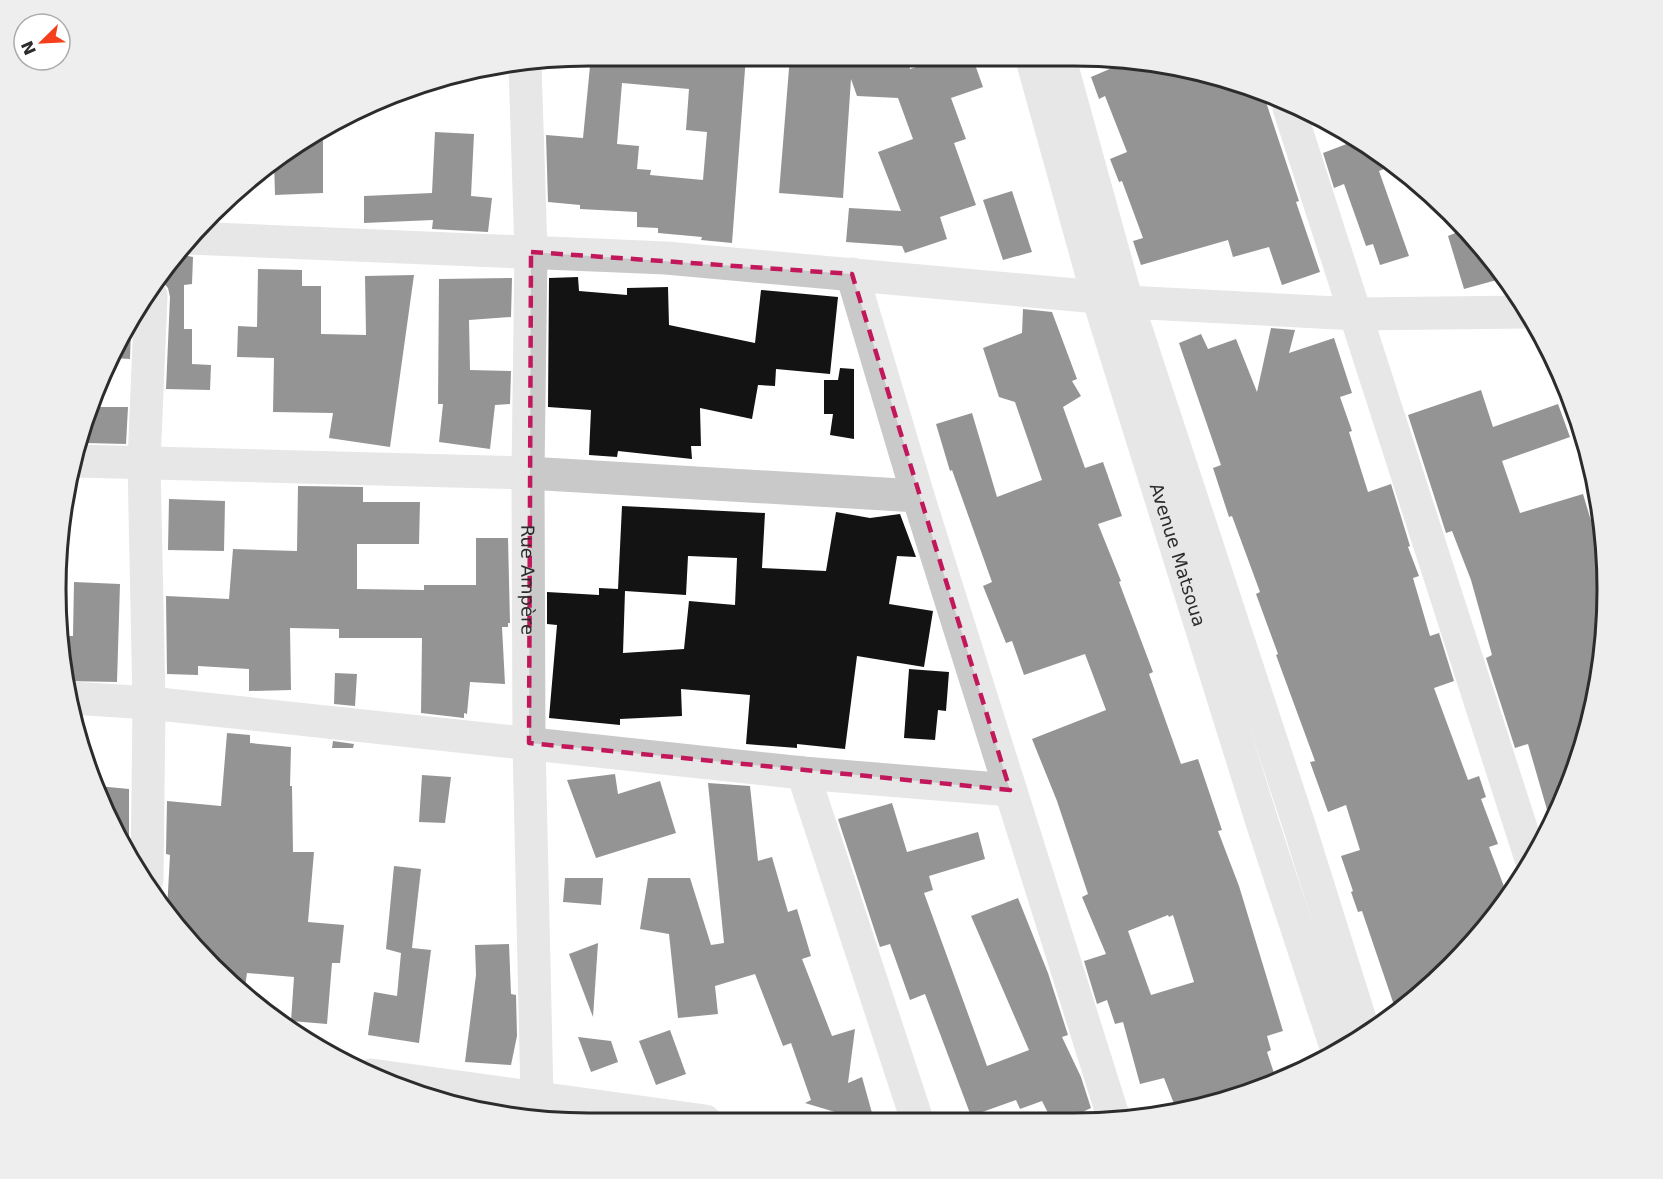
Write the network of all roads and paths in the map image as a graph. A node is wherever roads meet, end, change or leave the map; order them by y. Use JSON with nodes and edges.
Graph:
{"nodes":[{"id":1,"x":1034,"y":66,"type":"edge"},
{"id":2,"x":1061,"y":66,"type":"edge"},
{"id":3,"x":525,"y":70,"type":"edge"},
{"id":4,"x":1291,"y":114,"type":"edge"},
{"id":5,"x":201,"y":239,"type":"edge"},
{"id":6,"x":531,"y":252,"type":"junction"},
{"id":7,"x":852,"y":274,"type":"junction"},
{"id":8,"x":1112,"y":300,"type":"junction"},
{"id":9,"x":152,"y":303,"type":"edge"},
{"id":10,"x":1517,"y":312,"type":"edge"},
{"id":11,"x":1356,"y":314,"type":"junction"},
{"id":12,"x":82,"y":461,"type":"edge"},
{"id":13,"x":144,"y":462,"type":"junction"},
{"id":14,"x":528,"y":473,"type":"junction"},
{"id":15,"x":918,"y":496,"type":"junction"},
{"id":16,"x":78,"y":698,"type":"edge"},
{"id":17,"x":149,"y":703,"type":"junction"},
{"id":18,"x":529,"y":743,"type":"junction"},
{"id":19,"x":803,"y":773,"type":"junction"},
{"id":20,"x":1010,"y":790,"type":"junction"},
{"id":21,"x":1528,"y":850,"type":"edge"},
{"id":22,"x":147,"y":869,"type":"edge"},
{"id":23,"x":1362,"y":1026,"type":"edge"},
{"id":24,"x":1335,"y":1043,"type":"edge"},
{"id":25,"x":439,"y":1090,"type":"edge"},
{"id":26,"x":537,"y":1097,"type":"junction"},
{"id":27,"x":481,"y":1100,"type":"edge"},
{"id":28,"x":1112,"y":1112,"type":"edge"},
{"id":29,"x":648,"y":1113,"type":"edge"},
{"id":30,"x":915,"y":1113,"type":"edge"}],
"edges":[{"from":1,"to":8,"type":"street","name":"Avenue Matsoua"},
{"from":2,"to":8,"type":"street","name":"Avenue Matsoua"},
{"from":3,"to":6,"type":"street","name":"Rue Ampère"},
{"from":4,"to":11,"type":"street"},
{"from":5,"to":6,"type":"street"},
{"from":6,"to":7,"type":"street"},
{"from":6,"to":14,"type":"street","name":"Rue Ampère"},
{"from":7,"to":8,"type":"street"},
{"from":7,"to":15,"type":"street"},
{"from":8,"to":11,"type":"street"},
{"from":8,"to":23,"type":"street","name":"Avenue Matsoua"},
{"from":8,"to":24,"type":"street","name":"Avenue Matsoua"},
{"from":9,"to":13,"type":"street"},
{"from":10,"to":11,"type":"street"},
{"from":11,"to":21,"type":"street"},
{"from":12,"to":13,"type":"street"},
{"from":13,"to":14,"type":"street"},
{"from":13,"to":17,"type":"street"},
{"from":14,"to":15,"type":"street"},
{"from":14,"to":18,"type":"street","name":"Rue Ampère"},
{"from":15,"to":20,"type":"street"},
{"from":16,"to":17,"type":"street"},
{"from":17,"to":18,"type":"street"},
{"from":17,"to":22,"type":"street"},
{"from":18,"to":19,"type":"street"},
{"from":18,"to":26,"type":"street","name":"Rue Ampère"},
{"from":19,"to":20,"type":"street"},
{"from":19,"to":30,"type":"street"},
{"from":20,"to":28,"type":"street"},
{"from":25,"to":27,"type":"street"},
{"from":26,"to":27,"type":"street"},
{"from":26,"to":29,"type":"street"}]}
